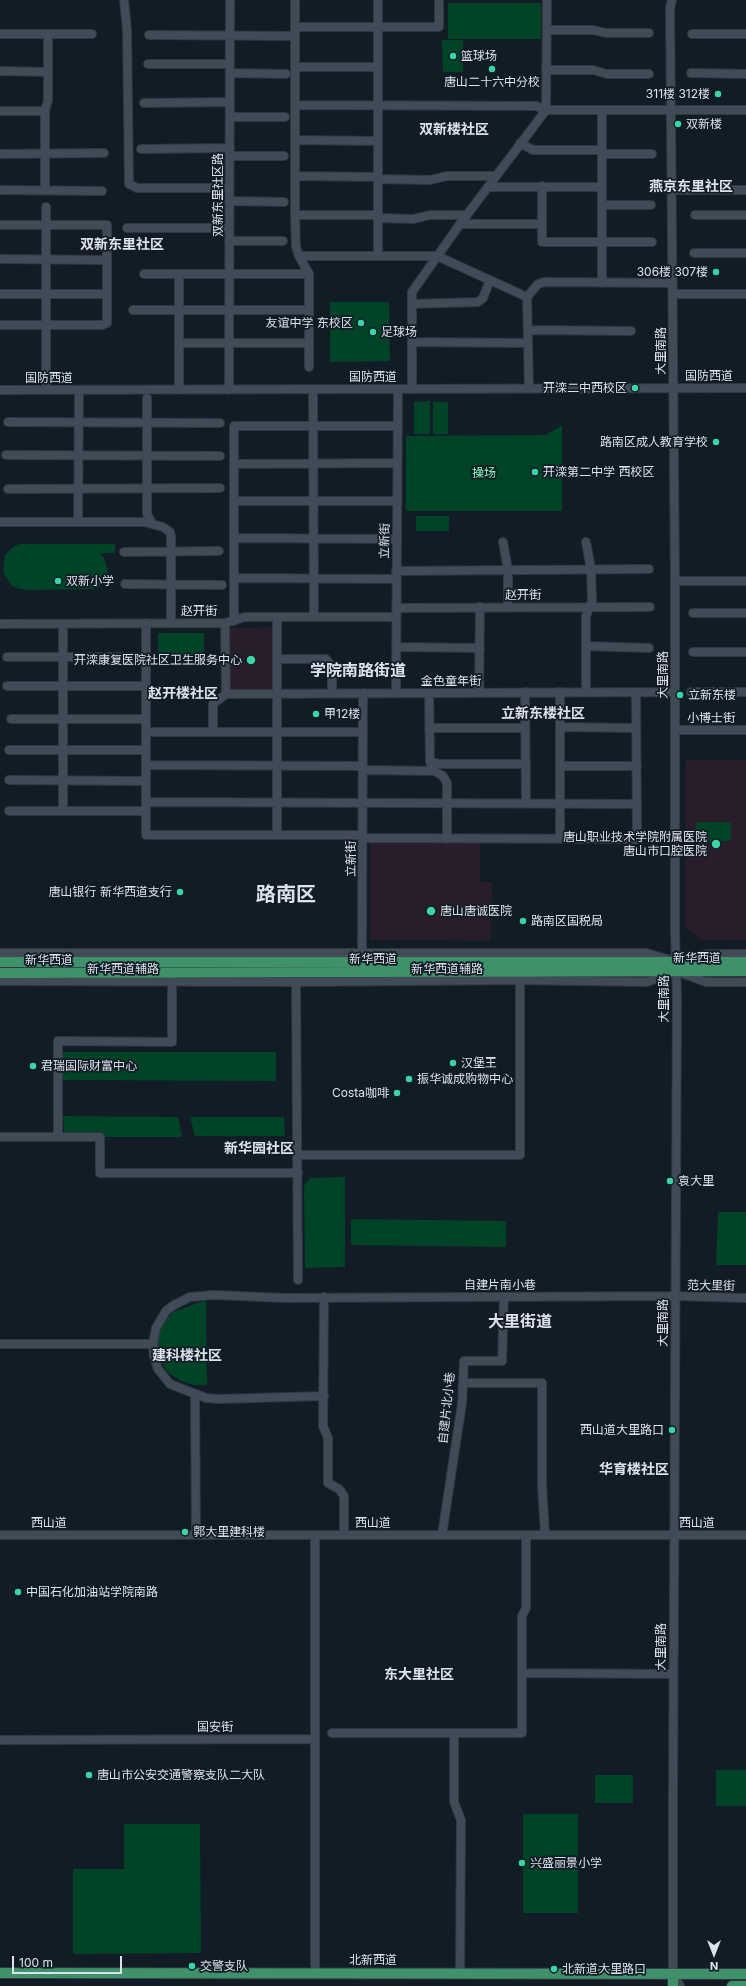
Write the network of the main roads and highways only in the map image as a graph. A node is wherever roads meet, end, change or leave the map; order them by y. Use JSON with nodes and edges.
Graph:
{"nodes":[{"id":1,"x":0,"y":962,"type":"edge"},
{"id":2,"x":746,"y":962,"type":"edge"},
{"id":3,"x":676,"y":966,"type":"junction"},
{"id":4,"x":746,"y":971,"type":"edge"},
{"id":5,"x":0,"y":973,"type":"edge"},
{"id":6,"x":0,"y":1973,"type":"edge"},
{"id":7,"x":674,"y":1974,"type":"junction"},
{"id":8,"x":746,"y":1974,"type":"edge"},
{"id":9,"x":674,"y":1986,"type":"edge"},
{"id":10,"x":732,"y":1986,"type":"edge"},
{"id":11,"x":746,"y":1986,"type":"edge"}],
"edges":[{"from":1,"to":3,"type":"main road","name":"新华西道"},
{"from":2,"to":3,"type":"main road","name":"新华西道"},
{"from":3,"to":4,"type":"main road","name":"新华西道"},
{"from":3,"to":5,"type":"main road","name":"新华西道"},
{"from":6,"to":7,"type":"main road","name":"北新西道"},
{"from":7,"to":8,"type":"main road","name":"北新西道"},
{"from":7,"to":9,"type":"main road"},
{"from":10,"to":11,"type":"main road"}]}
